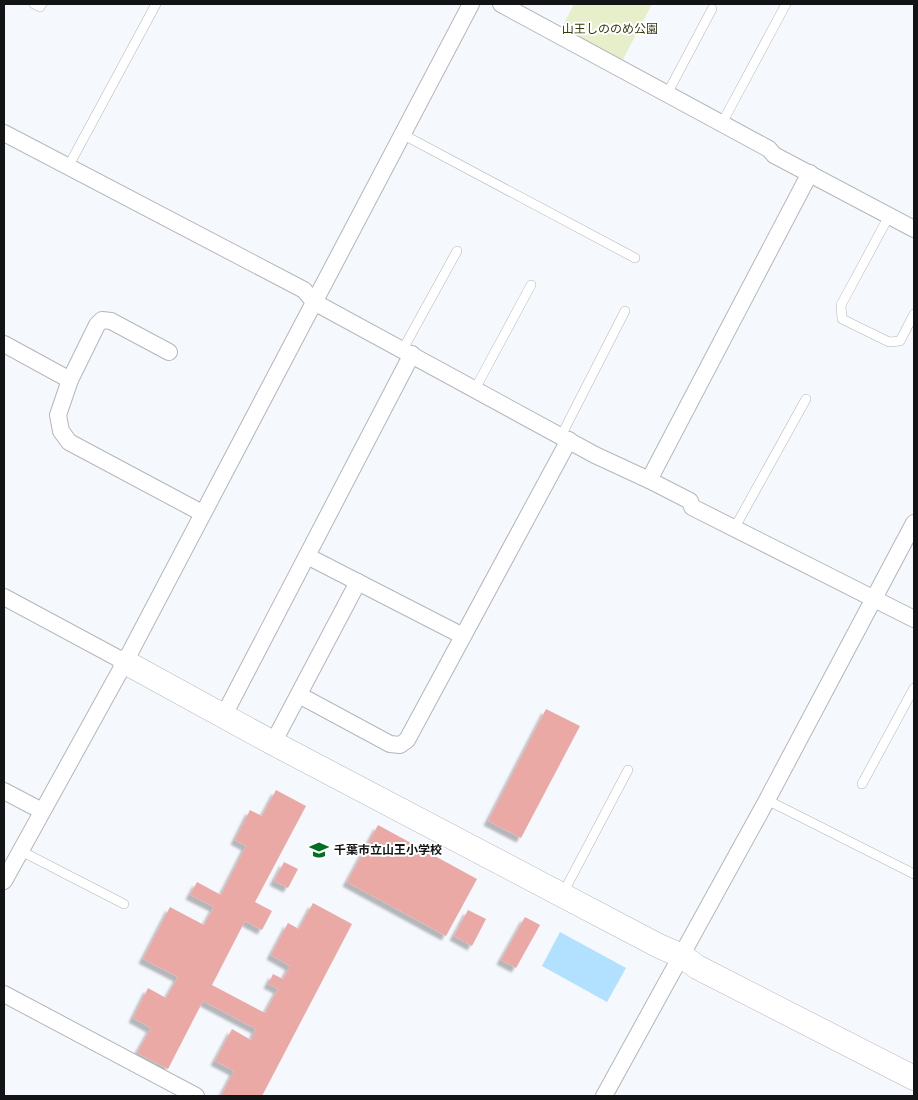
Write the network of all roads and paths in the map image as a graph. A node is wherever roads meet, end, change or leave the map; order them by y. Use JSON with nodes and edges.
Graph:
{"nodes":[{"id":1,"x":34,"y":4,"type":"edge"},
{"id":2,"x":42,"y":4,"type":"edge"},
{"id":3,"x":156,"y":4,"type":"edge"},
{"id":4,"x":471,"y":4,"type":"edge"},
{"id":5,"x":501,"y":4,"type":"edge"},
{"id":6,"x":786,"y":4,"type":"edge"},
{"id":7,"x":712,"y":9,"type":"dead end"},
{"id":8,"x":667,"y":94,"type":"junction"},
{"id":9,"x":722,"y":123,"type":"junction"},
{"id":10,"x":4,"y":133,"type":"edge"},
{"id":11,"x":402,"y":134,"type":"junction"},
{"id":12,"x":68,"y":167,"type":"junction"},
{"id":13,"x":810,"y":173,"type":"junction"},
{"id":14,"x":889,"y":216,"type":"junction"},
{"id":15,"x":914,"y":228,"type":"edge"},
{"id":16,"x":457,"y":251,"type":"dead end"},
{"id":17,"x":635,"y":258,"type":"dead end"},
{"id":18,"x":531,"y":285,"type":"dead end"},
{"id":19,"x":314,"y":302,"type":"junction"},
{"id":20,"x":625,"y":311,"type":"dead end"},
{"id":21,"x":914,"y":314,"type":"edge"},
{"id":22,"x":4,"y":344,"type":"edge"},
{"id":23,"x":169,"y":352,"type":"dead end"},
{"id":24,"x":408,"y":352,"type":"junction"},
{"id":25,"x":70,"y":380,"type":"junction"},
{"id":26,"x":475,"y":389,"type":"junction"},
{"id":27,"x":806,"y":399,"type":"dead end"},
{"id":28,"x":565,"y":438,"type":"junction"},
{"id":29,"x":650,"y":480,"type":"junction"},
{"id":30,"x":202,"y":514,"type":"junction"},
{"id":31,"x":914,"y":523,"type":"edge"},
{"id":32,"x":734,"y":529,"type":"junction"},
{"id":33,"x":307,"y":556,"type":"junction"},
{"id":34,"x":358,"y":582,"type":"junction"},
{"id":35,"x":4,"y":597,"type":"edge"},
{"id":36,"x":874,"y":599,"type":"junction"},
{"id":37,"x":914,"y":619,"type":"edge"},
{"id":38,"x":463,"y":636,"type":"junction"},
{"id":39,"x":125,"y":662,"type":"junction"},
{"id":40,"x":914,"y":688,"type":"edge"},
{"id":41,"x":299,"y":695,"type":"junction"},
{"id":42,"x":224,"y":715,"type":"junction"},
{"id":43,"x":273,"y":743,"type":"junction"},
{"id":44,"x":628,"y":770,"type":"dead end"},
{"id":45,"x":862,"y":784,"type":"dead end"},
{"id":46,"x":4,"y":791,"type":"edge"},
{"id":47,"x":767,"y":800,"type":"junction"},
{"id":48,"x":42,"y":811,"type":"junction"},
{"id":49,"x":21,"y":851,"type":"junction"},
{"id":50,"x":914,"y":874,"type":"edge"},
{"id":51,"x":4,"y":881,"type":"edge"},
{"id":52,"x":562,"y":895,"type":"junction"},
{"id":53,"x":124,"y":904,"type":"dead end"},
{"id":54,"x":682,"y":956,"type":"junction"},
{"id":55,"x":4,"y":994,"type":"edge"},
{"id":56,"x":914,"y":1078,"type":"edge"},
{"id":57,"x":175,"y":1091,"type":"edge"},
{"id":58,"x":196,"y":1096,"type":"edge"},
{"id":59,"x":604,"y":1096,"type":"edge"}],
"edges":[{"from":1,"to":2,"type":"lane"},
{"from":3,"to":12,"type":"lane"},
{"from":4,"to":11,"type":"street"},
{"from":5,"to":8,"type":"street"},
{"from":6,"to":9,"type":"lane"},
{"from":7,"to":8,"type":"lane"},
{"from":8,"to":9,"type":"street"},
{"from":9,"to":13,"type":"street"},
{"from":10,"to":12,"type":"street"},
{"from":11,"to":17,"type":"lane"},
{"from":11,"to":19,"type":"street"},
{"from":12,"to":19,"type":"street"},
{"from":13,"to":14,"type":"street"},
{"from":13,"to":29,"type":"street"},
{"from":14,"to":15,"type":"street"},
{"from":14,"to":21,"type":"lane"},
{"from":16,"to":24,"type":"lane"},
{"from":18,"to":26,"type":"lane"},
{"from":19,"to":24,"type":"street"},
{"from":19,"to":30,"type":"street"},
{"from":20,"to":28,"type":"lane"},
{"from":22,"to":25,"type":"street"},
{"from":23,"to":25,"type":"street"},
{"from":24,"to":26,"type":"street"},
{"from":24,"to":33,"type":"street"},
{"from":25,"to":30,"type":"street"},
{"from":26,"to":28,"type":"street"},
{"from":27,"to":32,"type":"lane"},
{"from":28,"to":29,"type":"street"},
{"from":28,"to":38,"type":"street"},
{"from":29,"to":32,"type":"street"},
{"from":30,"to":39,"type":"street"},
{"from":31,"to":36,"type":"street"},
{"from":32,"to":36,"type":"street"},
{"from":33,"to":34,"type":"street"},
{"from":33,"to":42,"type":"street"},
{"from":34,"to":38,"type":"street"},
{"from":34,"to":41,"type":"street"},
{"from":35,"to":39,"type":"street"},
{"from":36,"to":37,"type":"street"},
{"from":36,"to":47,"type":"street"},
{"from":38,"to":41,"type":"street"},
{"from":39,"to":42,"type":"street"},
{"from":39,"to":48,"type":"street"},
{"from":40,"to":45,"type":"lane"},
{"from":41,"to":43,"type":"street"},
{"from":42,"to":43,"type":"street"},
{"from":43,"to":52,"type":"street"},
{"from":44,"to":52,"type":"lane"},
{"from":46,"to":48,"type":"street"},
{"from":47,"to":50,"type":"lane"},
{"from":47,"to":54,"type":"street"},
{"from":48,"to":49,"type":"street"},
{"from":49,"to":51,"type":"street"},
{"from":49,"to":53,"type":"lane"},
{"from":52,"to":54,"type":"street"},
{"from":54,"to":56,"type":"street"},
{"from":54,"to":59,"type":"street"},
{"from":55,"to":57,"type":"street"},
{"from":57,"to":58,"type":"street"}]}
